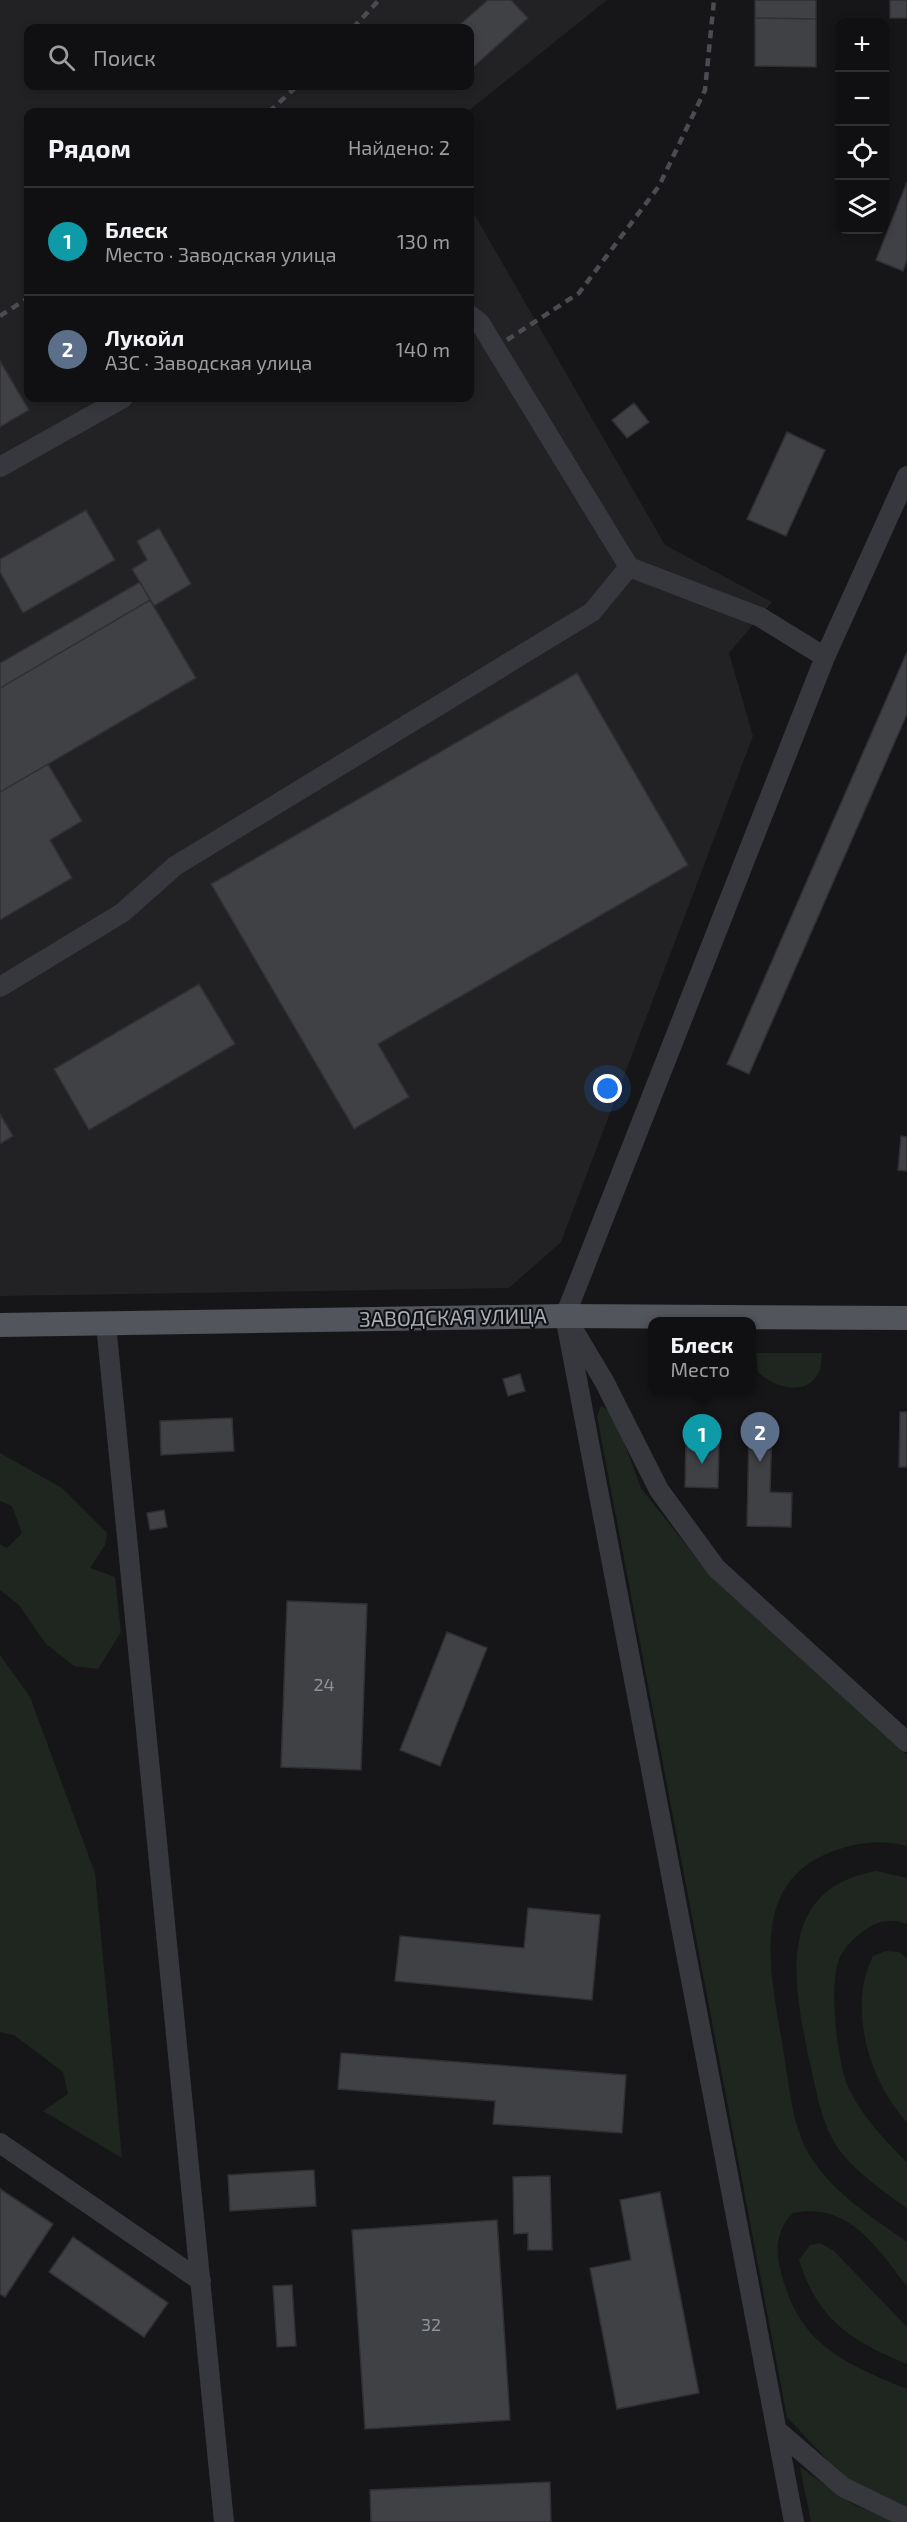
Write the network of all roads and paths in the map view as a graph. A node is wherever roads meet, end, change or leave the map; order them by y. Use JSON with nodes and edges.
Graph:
{"nodes":[{"id":1,"x":474,"y":318,"type":"edge"},
{"id":2,"x":116,"y":402,"type":"edge"},
{"id":3,"x":0,"y":467,"type":"edge"},
{"id":4,"x":907,"y":476,"type":"edge"},
{"id":5,"x":629,"y":567,"type":"junction"},
{"id":6,"x":825,"y":657,"type":"junction"},
{"id":7,"x":0,"y":987,"type":"edge"},
{"id":8,"x":565,"y":1316,"type":"junction"},
{"id":9,"x":736,"y":1317,"type":"edge"},
{"id":10,"x":756,"y":1317,"type":"edge"},
{"id":11,"x":907,"y":1318,"type":"edge"},
{"id":12,"x":106,"y":1324,"type":"junction"},
{"id":13,"x":0,"y":1326,"type":"edge"},
{"id":14,"x":907,"y":1742,"type":"edge"},
{"id":15,"x":0,"y":2143,"type":"edge"},
{"id":16,"x":201,"y":2281,"type":"junction"},
{"id":17,"x":778,"y":2431,"type":"junction"},
{"id":18,"x":907,"y":2518,"type":"edge"},
{"id":19,"x":224,"y":2522,"type":"edge"},
{"id":20,"x":794,"y":2522,"type":"edge"}],
"edges":[{"from":1,"to":5,"type":"street"},
{"from":2,"to":3,"type":"street"},
{"from":4,"to":6,"type":"street"},
{"from":5,"to":6,"type":"street"},
{"from":5,"to":7,"type":"street"},
{"from":6,"to":8,"type":"street"},
{"from":8,"to":9,"type":"main road","name":"ЗАВОДСКАЯ УЛИЦА"},
{"from":8,"to":12,"type":"main road","name":"ЗАВОДСКАЯ УЛИЦА"},
{"from":8,"to":14,"type":"street"},
{"from":8,"to":17,"type":"street"},
{"from":10,"to":11,"type":"main road","name":"ЗАВОДСКАЯ УЛИЦА"},
{"from":12,"to":13,"type":"main road","name":"ЗАВОДСКАЯ УЛИЦА"},
{"from":12,"to":16,"type":"street"},
{"from":15,"to":16,"type":"street"},
{"from":16,"to":19,"type":"street"},
{"from":17,"to":18,"type":"street"},
{"from":17,"to":20,"type":"street"}]}
